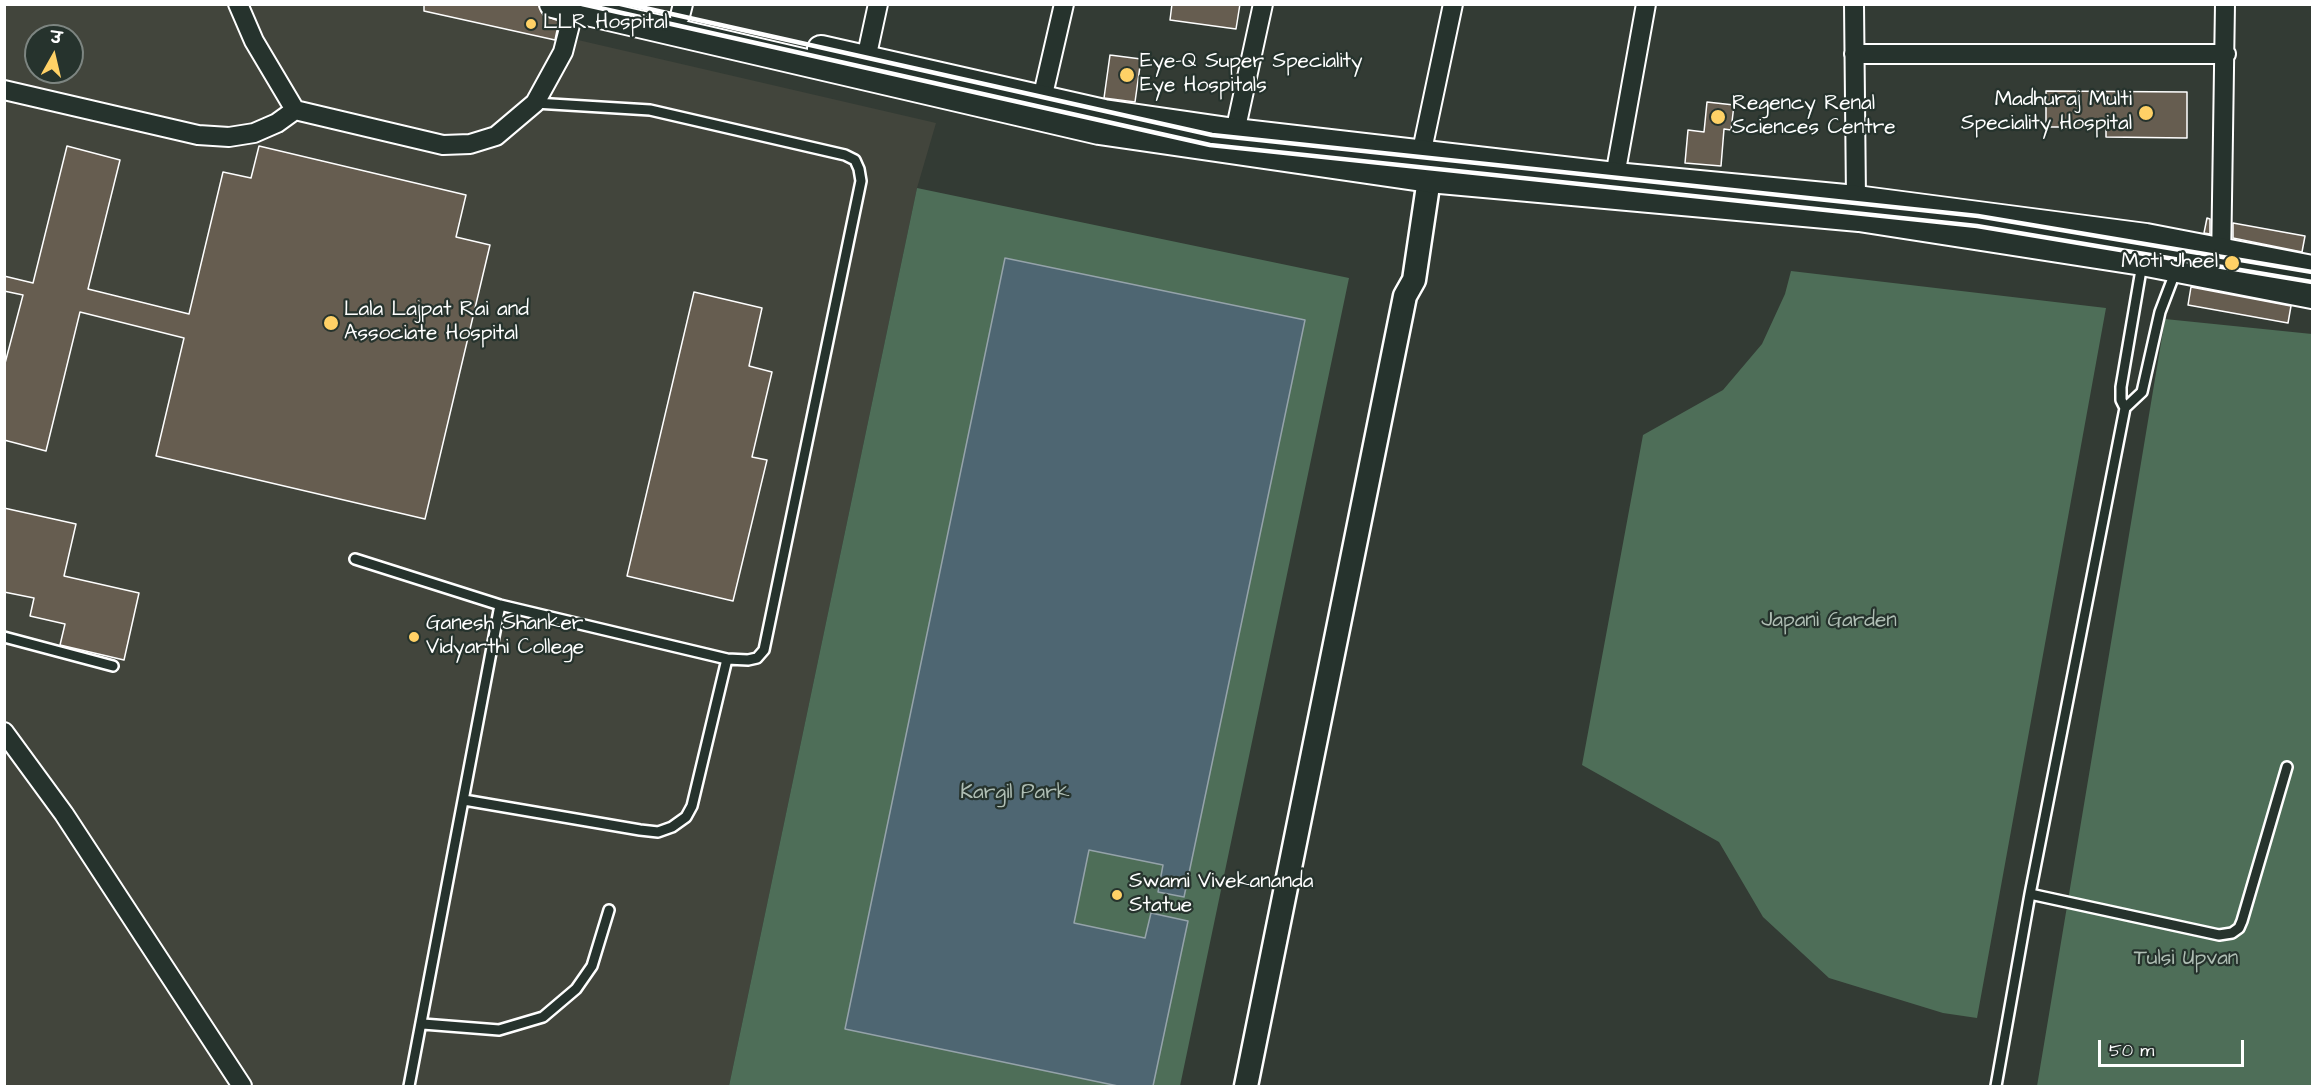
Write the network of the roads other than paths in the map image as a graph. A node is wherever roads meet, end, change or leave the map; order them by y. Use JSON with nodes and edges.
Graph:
{"nodes":[{"id":1,"x":238,"y":4,"type":"edge"},
{"id":2,"x":628,"y":4,"type":"edge"},
{"id":3,"x":878,"y":4,"type":"edge"},
{"id":4,"x":1064,"y":4,"type":"edge"},
{"id":5,"x":1263,"y":4,"type":"edge"},
{"id":6,"x":1453,"y":4,"type":"edge"},
{"id":7,"x":1646,"y":4,"type":"edge"},
{"id":8,"x":1854,"y":4,"type":"edge"},
{"id":9,"x":2225,"y":4,"type":"edge"},
{"id":10,"x":563,"y":7,"type":"edge"},
{"id":11,"x":681,"y":10,"type":"edge"},
{"id":12,"x":791,"y":51,"type":"junction"},
{"id":13,"x":1854,"y":54,"type":"junction"},
{"id":14,"x":2226,"y":54,"type":"junction"},
{"id":15,"x":866,"y":59,"type":"junction"},
{"id":16,"x":4,"y":90,"type":"edge"},
{"id":17,"x":1042,"y":99,"type":"junction"},
{"id":18,"x":534,"y":103,"type":"junction"},
{"id":19,"x":295,"y":110,"type":"junction"},
{"id":20,"x":1235,"y":132,"type":"junction"},
{"id":21,"x":1421,"y":170,"type":"junction"},
{"id":22,"x":1615,"y":176,"type":"junction"},
{"id":23,"x":1856,"y":200,"type":"junction"},
{"id":24,"x":2144,"y":250,"type":"junction"},
{"id":25,"x":2223,"y":251,"type":"junction"},
{"id":26,"x":2176,"y":269,"type":"junction"},
{"id":27,"x":2313,"y":269,"type":"edge"},
{"id":28,"x":2219,"y":278,"type":"junction"},
{"id":29,"x":2313,"y":295,"type":"edge"},
{"id":30,"x":2125,"y":408,"type":"junction"},
{"id":31,"x":355,"y":559,"type":"dead end"},
{"id":32,"x":500,"y":604,"type":"junction"},
{"id":33,"x":4,"y":637,"type":"edge"},
{"id":34,"x":727,"y":659,"type":"junction"},
{"id":35,"x":112,"y":666,"type":"dead end"},
{"id":36,"x":4,"y":732,"type":"edge"},
{"id":37,"x":2287,"y":767,"type":"dead end"},
{"id":38,"x":464,"y":800,"type":"junction"},
{"id":39,"x":2030,"y":894,"type":"junction"},
{"id":40,"x":609,"y":910,"type":"dead end"},
{"id":41,"x":423,"y":1024,"type":"junction"},
{"id":42,"x":242,"y":1086,"type":"edge"},
{"id":43,"x":409,"y":1086,"type":"edge"},
{"id":44,"x":1246,"y":1086,"type":"edge"},
{"id":45,"x":1996,"y":1086,"type":"edge"}],
"edges":[{"from":1,"to":19,"type":"street"},
{"from":2,"to":11,"type":"main road"},
{"from":3,"to":15,"type":"street"},
{"from":4,"to":17,"type":"street"},
{"from":5,"to":20,"type":"street"},
{"from":6,"to":21,"type":"street"},
{"from":7,"to":22,"type":"street"},
{"from":8,"to":13,"type":"street"},
{"from":9,"to":14,"type":"street"},
{"from":10,"to":12,"type":"main road"},
{"from":10,"to":18,"type":"street"},
{"from":11,"to":12,"type":"main road"},
{"from":12,"to":15,"type":"main road"},
{"from":12,"to":21,"type":"main road"},
{"from":13,"to":14,"type":"street"},
{"from":13,"to":23,"type":"street"},
{"from":14,"to":25,"type":"street"},
{"from":15,"to":17,"type":"main road"},
{"from":16,"to":19,"type":"street"},
{"from":17,"to":20,"type":"main road"},
{"from":18,"to":19,"type":"street"},
{"from":18,"to":34,"type":"lane"},
{"from":20,"to":21,"type":"main road"},
{"from":21,"to":22,"type":"main road"},
{"from":21,"to":24,"type":"main road"},
{"from":21,"to":44,"type":"street"},
{"from":22,"to":23,"type":"main road"},
{"from":23,"to":24,"type":"main road"},
{"from":24,"to":25,"type":"main road"},
{"from":24,"to":26,"type":"main road"},
{"from":24,"to":30,"type":"lane"},
{"from":25,"to":27,"type":"main road"},
{"from":25,"to":28,"type":"street"},
{"from":26,"to":28,"type":"main road"},
{"from":26,"to":30,"type":"lane"},
{"from":28,"to":29,"type":"main road"},
{"from":30,"to":39,"type":"lane"},
{"from":31,"to":32,"type":"lane"},
{"from":32,"to":34,"type":"lane"},
{"from":32,"to":38,"type":"lane"},
{"from":33,"to":35,"type":"lane"},
{"from":34,"to":38,"type":"lane"},
{"from":36,"to":42,"type":"street"},
{"from":37,"to":39,"type":"lane"},
{"from":38,"to":41,"type":"lane"},
{"from":39,"to":45,"type":"lane"},
{"from":40,"to":41,"type":"lane"},
{"from":41,"to":43,"type":"lane"}]}
